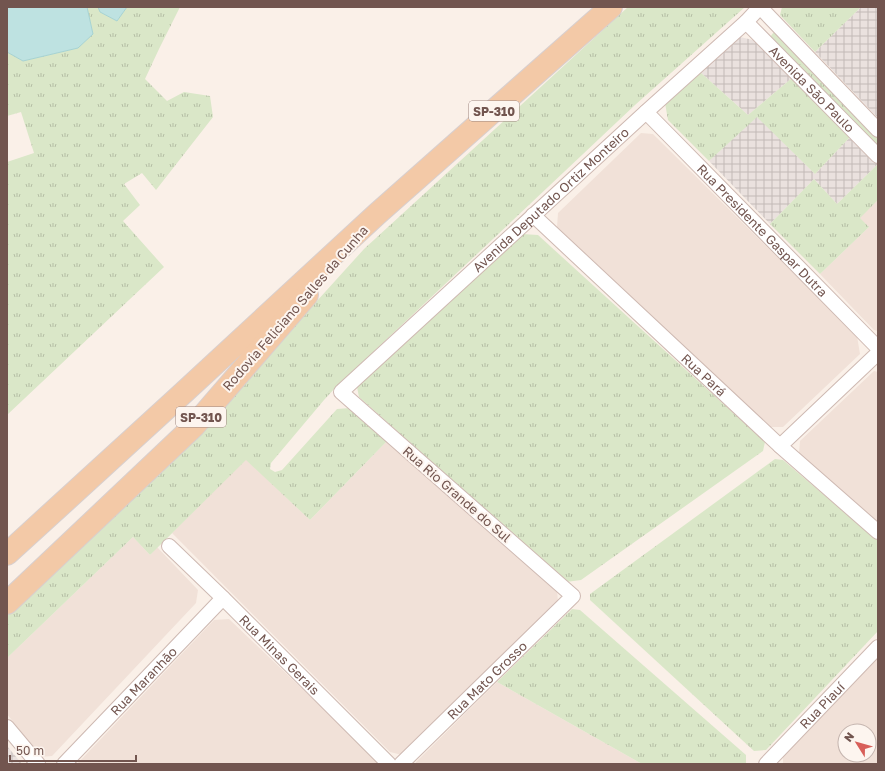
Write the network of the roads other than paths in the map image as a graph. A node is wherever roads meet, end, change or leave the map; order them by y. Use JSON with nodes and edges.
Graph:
{"nodes":[{"id":1,"x":611,"y":7,"type":"edge"},
{"id":2,"x":760,"y":7,"type":"edge"},
{"id":3,"x":746,"y":22,"type":"junction"},
{"id":4,"x":646,"y":112,"type":"junction"},
{"id":5,"x":878,"y":130,"type":"edge"},
{"id":6,"x":878,"y":156,"type":"edge"},
{"id":7,"x":377,"y":214,"type":"junction"},
{"id":8,"x":534,"y":215,"type":"junction"},
{"id":9,"x":878,"y":348,"type":"edge"},
{"id":10,"x":878,"y":353,"type":"edge"},
{"id":11,"x":342,"y":392,"type":"joint"},
{"id":12,"x":780,"y":446,"type":"junction"},
{"id":13,"x":878,"y":532,"type":"edge"},
{"id":14,"x":169,"y":546,"type":"dead end"},
{"id":15,"x":7,"y":554,"type":"edge"},
{"id":16,"x":573,"y":596,"type":"joint"},
{"id":17,"x":223,"y":598,"type":"junction"},
{"id":18,"x":7,"y":602,"type":"edge"},
{"id":19,"x":878,"y":647,"type":"edge"},
{"id":20,"x":7,"y":728,"type":"edge"},
{"id":21,"x":38,"y":764,"type":"edge"},
{"id":22,"x":64,"y":764,"type":"edge"},
{"id":23,"x":389,"y":764,"type":"edge"},
{"id":24,"x":401,"y":764,"type":"edge"},
{"id":25,"x":766,"y":764,"type":"edge"}],
"edges":[{"from":1,"to":7,"type":"main road","name":"Rodovia Feliciano Salles da Cunha","number":"SP-310"},
{"from":2,"to":3,"type":"street","name":"Avenida Deputado Ortiz Monteiro"},
{"from":2,"to":5,"type":"street","name":"Avenida São Paulo"},
{"from":3,"to":4,"type":"street","name":"Avenida Deputado Ortiz Monteiro"},
{"from":3,"to":6,"type":"street","name":"Avenida São Paulo"},
{"from":4,"to":8,"type":"street","name":"Avenida Deputado Ortiz Monteiro"},
{"from":4,"to":9,"type":"street","name":"Rua Presidente Gaspar Dutra"},
{"from":7,"to":15,"type":"main road","name":"Rodovia Feliciano Salles da Cunha","number":"SP-310"},
{"from":7,"to":18,"type":"main road","name":"Rodovia Feliciano Salles da Cunha","number":"SP-310"},
{"from":8,"to":11,"type":"street","name":"Avenida Deputado Ortiz Monteiro"},
{"from":8,"to":12,"type":"street","name":"Rua Pará"},
{"from":10,"to":12,"type":"street"},
{"from":11,"to":16,"type":"street","name":"Rua Rio Grande do Sul"},
{"from":12,"to":13,"type":"street","name":"Rua Pará"},
{"from":14,"to":17,"type":"street","name":"Rua Minas Gerais"},
{"from":16,"to":24,"type":"street","name":"Rua Mato Grosso"},
{"from":17,"to":22,"type":"street","name":"Rua Maranhão"},
{"from":17,"to":23,"type":"street","name":"Rua Minas Gerais"},
{"from":19,"to":25,"type":"street","name":"Rua Piauí"},
{"from":20,"to":21,"type":"street"}]}
